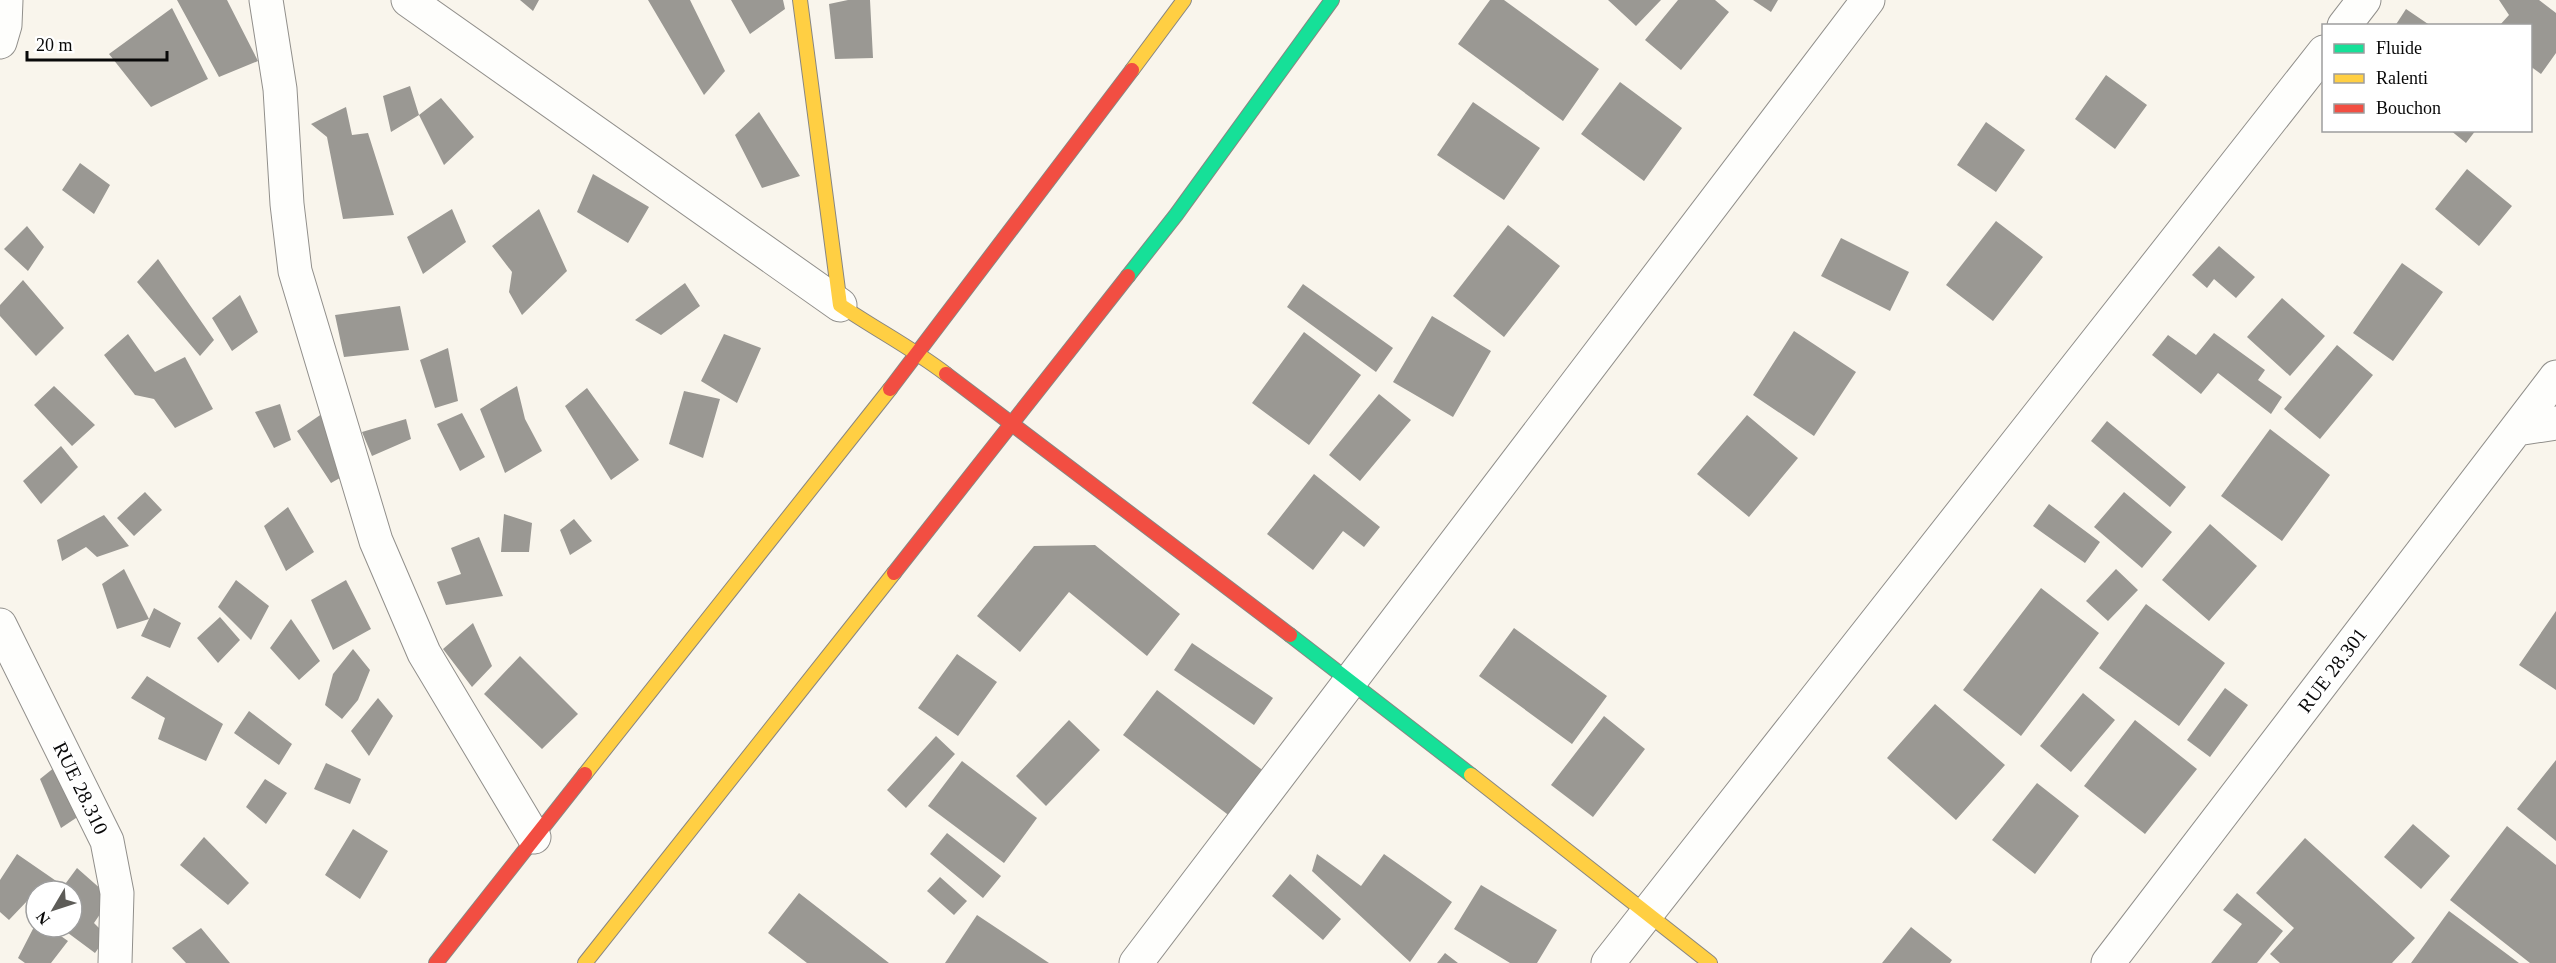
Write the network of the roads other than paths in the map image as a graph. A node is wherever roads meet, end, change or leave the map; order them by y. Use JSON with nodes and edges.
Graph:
{"nodes":[{"id":1,"x":6,"y":0,"type":"edge"},
{"id":2,"x":266,"y":0,"type":"edge"},
{"id":3,"x":408,"y":0,"type":"edge"},
{"id":4,"x":800,"y":0,"type":"edge"},
{"id":5,"x":1184,"y":0,"type":"edge"},
{"id":6,"x":1332,"y":0,"type":"edge"},
{"id":7,"x":1868,"y":0,"type":"edge"},
{"id":8,"x":2364,"y":0,"type":"edge"},
{"id":9,"x":2346,"y":24,"type":"edge"},
{"id":10,"x":0,"y":42,"type":"edge"},
{"id":11,"x":2322,"y":55,"type":"edge"},
{"id":12,"x":840,"y":305,"type":"junction"},
{"id":13,"x":919,"y":353,"type":"junction"},
{"id":14,"x":2556,"y":377,"type":"edge"},
{"id":15,"x":1011,"y":423,"type":"junction"},
{"id":16,"x":2556,"y":423,"type":"edge"},
{"id":17,"x":2517,"y":429,"type":"junction"},
{"id":18,"x":0,"y":625,"type":"edge"},
{"id":19,"x":1351,"y":681,"type":"junction"},
{"id":20,"x":534,"y":837,"type":"junction"},
{"id":21,"x":1645,"y":913,"type":"junction"},
{"id":22,"x":115,"y":963,"type":"edge"},
{"id":23,"x":436,"y":963,"type":"edge"},
{"id":24,"x":585,"y":963,"type":"edge"},
{"id":25,"x":1136,"y":963,"type":"edge"},
{"id":26,"x":1608,"y":963,"type":"edge"},
{"id":27,"x":1710,"y":963,"type":"edge"},
{"id":28,"x":2108,"y":963,"type":"edge"}],
"edges":[{"from":1,"to":10,"type":"street"},
{"from":2,"to":20,"type":"street"},
{"from":3,"to":12,"type":"street"},
{"from":4,"to":12,"type":"main road"},
{"from":5,"to":13,"type":"main road"},
{"from":6,"to":15,"type":"main road"},
{"from":7,"to":19,"type":"street"},
{"from":8,"to":9,"type":"street"},
{"from":11,"to":21,"type":"street"},
{"from":12,"to":13,"type":"main road"},
{"from":13,"to":15,"type":"main road"},
{"from":13,"to":20,"type":"main road"},
{"from":14,"to":17,"type":"street","name":"RUE 28.301"},
{"from":15,"to":19,"type":"main road"},
{"from":15,"to":24,"type":"main road"},
{"from":16,"to":17,"type":"street"},
{"from":17,"to":28,"type":"street","name":"RUE 28.301"},
{"from":18,"to":22,"type":"street","name":"RUE 28.310"},
{"from":19,"to":21,"type":"main road"},
{"from":19,"to":25,"type":"street"},
{"from":20,"to":23,"type":"main road"},
{"from":21,"to":26,"type":"street"},
{"from":21,"to":27,"type":"main road"}]}
